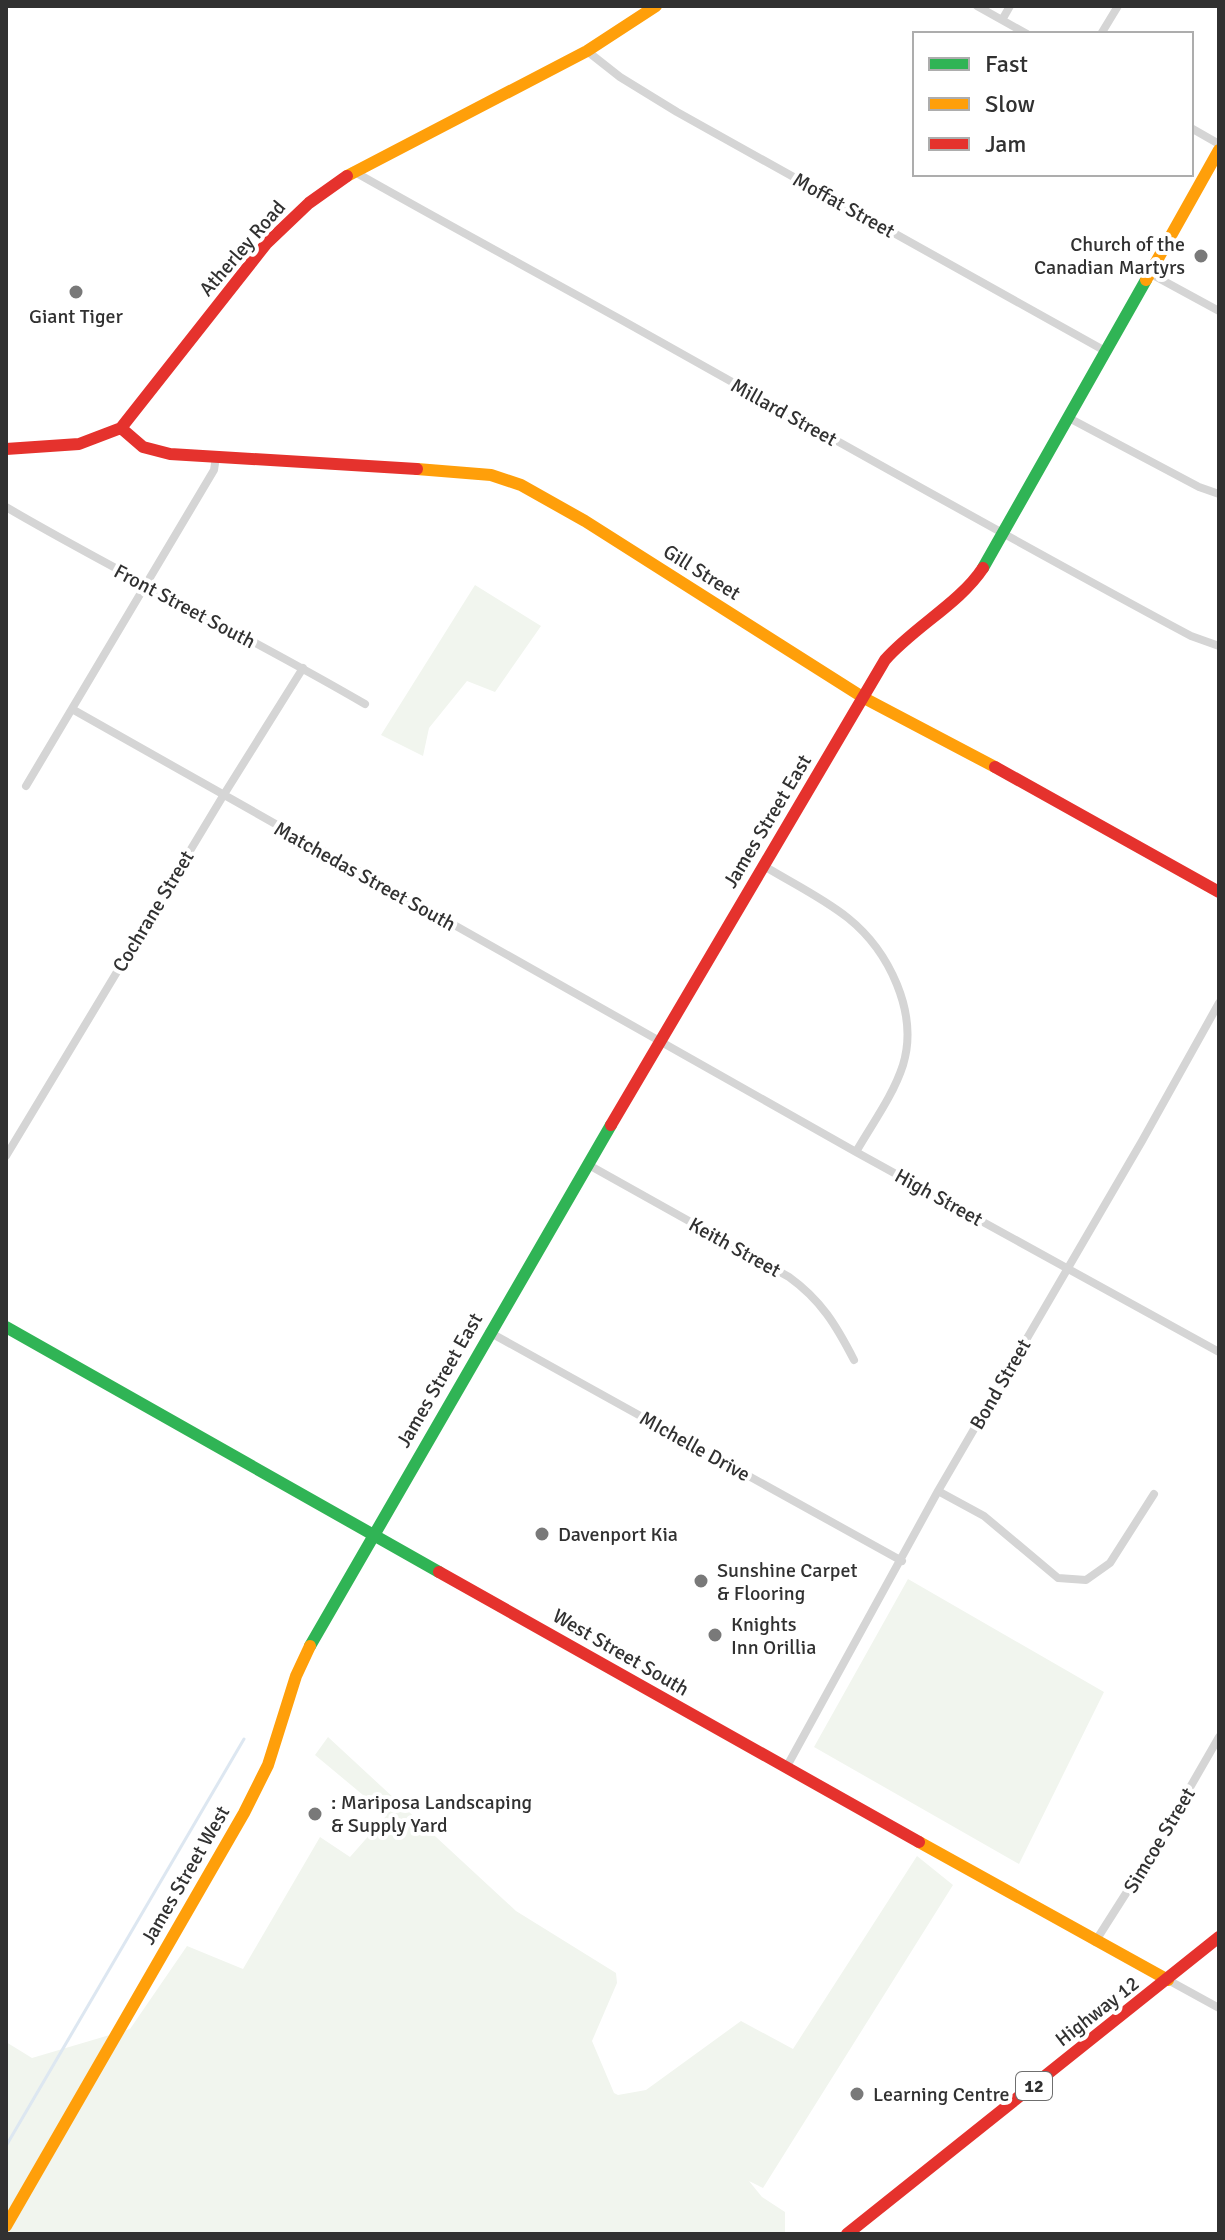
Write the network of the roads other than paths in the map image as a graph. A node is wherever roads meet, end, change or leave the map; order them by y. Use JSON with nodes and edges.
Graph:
{"nodes":[{"id":1,"x":656,"y":6,"type":"edge"},
{"id":2,"x":977,"y":6,"type":"edge"},
{"id":3,"x":1010,"y":6,"type":"edge"},
{"id":4,"x":1118,"y":6,"type":"edge"},
{"id":5,"x":1002,"y":20,"type":"junction"},
{"id":6,"x":1023,"y":32,"type":"edge"},
{"id":7,"x":1102,"y":32,"type":"edge"},
{"id":8,"x":587,"y":51,"type":"junction"},
{"id":9,"x":1193,"y":129,"type":"edge"},
{"id":10,"x":1219,"y":147,"type":"edge"},
{"id":11,"x":353,"y":171,"type":"junction"},
{"id":12,"x":1151,"y":274,"type":"junction"},
{"id":13,"x":1219,"y":311,"type":"edge"},
{"id":14,"x":1107,"y":352,"type":"junction"},
{"id":15,"x":1069,"y":418,"type":"junction"},
{"id":16,"x":121,"y":428,"type":"junction"},
{"id":17,"x":6,"y":449,"type":"edge"},
{"id":18,"x":216,"y":457,"type":"junction"},
{"id":19,"x":1219,"y":494,"type":"edge"},
{"id":20,"x":6,"y":507,"type":"edge"},
{"id":21,"x":1002,"y":535,"type":"junction"},
{"id":22,"x":145,"y":586,"type":"junction"},
{"id":23,"x":1219,"y":646,"type":"edge"},
{"id":24,"x":303,"y":668,"type":"junction"},
{"id":25,"x":864,"y":698,"type":"junction"},
{"id":26,"x":365,"y":704,"type":"dead end"},
{"id":27,"x":72,"y":709,"type":"junction"},
{"id":28,"x":26,"y":786,"type":"dead end"},
{"id":29,"x":223,"y":796,"type":"junction"},
{"id":30,"x":764,"y":866,"type":"junction"},
{"id":31,"x":1219,"y":892,"type":"edge"},
{"id":32,"x":1219,"y":1003,"type":"edge"},
{"id":33,"x":659,"y":1041,"type":"junction"},
{"id":34,"x":856,"y":1152,"type":"junction"},
{"id":35,"x":6,"y":1156,"type":"edge"},
{"id":36,"x":587,"y":1164,"type":"junction"},
{"id":37,"x":1068,"y":1268,"type":"junction"},
{"id":38,"x":6,"y":1327,"type":"edge"},
{"id":39,"x":489,"y":1332,"type":"junction"},
{"id":40,"x":1219,"y":1352,"type":"edge"},
{"id":41,"x":854,"y":1360,"type":"dead end"},
{"id":42,"x":938,"y":1491,"type":"junction"},
{"id":43,"x":1154,"y":1494,"type":"dead end"},
{"id":44,"x":374,"y":1534,"type":"junction"},
{"id":45,"x":902,"y":1561,"type":"junction"},
{"id":46,"x":1219,"y":1737,"type":"edge"},
{"id":47,"x":786,"y":1768,"type":"junction"},
{"id":48,"x":1219,"y":1937,"type":"edge"},
{"id":49,"x":1095,"y":1942,"type":"junction"},
{"id":50,"x":1168,"y":1980,"type":"junction"},
{"id":51,"x":1219,"y":2008,"type":"edge"},
{"id":52,"x":6,"y":2226,"type":"edge"},
{"id":53,"x":847,"y":2234,"type":"edge"}],
"edges":[{"from":1,"to":8,"type":"main road","name":"Atherley Road"},
{"from":2,"to":5,"type":"street"},
{"from":3,"to":5,"type":"street"},
{"from":4,"to":7,"type":"street"},
{"from":5,"to":6,"type":"street"},
{"from":8,"to":11,"type":"main road","name":"Atherley Road"},
{"from":8,"to":14,"type":"street","name":"Moffat Street"},
{"from":9,"to":10,"type":"street"},
{"from":10,"to":12,"type":"main road","name":"James Street East"},
{"from":11,"to":16,"type":"main road","name":"Atherley Road"},
{"from":11,"to":21,"type":"street","name":"Millard Street"},
{"from":12,"to":13,"type":"street"},
{"from":12,"to":14,"type":"main road","name":"James Street East"},
{"from":14,"to":15,"type":"main road","name":"James Street East"},
{"from":15,"to":19,"type":"street"},
{"from":15,"to":21,"type":"main road","name":"James Street East"},
{"from":16,"to":17,"type":"main road","name":"Atherley Road"},
{"from":16,"to":18,"type":"main road","name":"Gill Street"},
{"from":18,"to":22,"type":"street"},
{"from":18,"to":25,"type":"main road","name":"Gill Street"},
{"from":20,"to":22,"type":"street","name":"Front Street South"},
{"from":21,"to":23,"type":"street","name":"Millard Street"},
{"from":21,"to":25,"type":"main road","name":"James Street East"},
{"from":22,"to":24,"type":"street","name":"Front Street South"},
{"from":22,"to":27,"type":"street"},
{"from":24,"to":26,"type":"street","name":"Front Street South"},
{"from":24,"to":29,"type":"street","name":"Cochrane Street"},
{"from":25,"to":30,"type":"main road","name":"James Street East"},
{"from":25,"to":31,"type":"main road","name":"Gill Street"},
{"from":27,"to":28,"type":"street"},
{"from":27,"to":29,"type":"street","name":"Matchedas Street South"},
{"from":29,"to":33,"type":"street","name":"Matchedas Street South"},
{"from":29,"to":35,"type":"street","name":"Cochrane Street"},
{"from":30,"to":33,"type":"main road","name":"James Street East"},
{"from":30,"to":34,"type":"street"},
{"from":32,"to":37,"type":"street","name":"Bond Street"},
{"from":33,"to":34,"type":"street","name":"High Street"},
{"from":33,"to":36,"type":"main road","name":"James Street East"},
{"from":34,"to":37,"type":"street","name":"High Street"},
{"from":36,"to":39,"type":"main road","name":"James Street East"},
{"from":36,"to":41,"type":"street","name":"Keith Street"},
{"from":37,"to":40,"type":"street","name":"High Street"},
{"from":37,"to":42,"type":"street","name":"Bond Street"},
{"from":38,"to":44,"type":"main road","name":"West Street South"},
{"from":39,"to":44,"type":"main road","name":"James Street East"},
{"from":39,"to":45,"type":"street","name":"MIchelle Drive"},
{"from":42,"to":43,"type":"street"},
{"from":42,"to":45,"type":"street","name":"Bond Street"},
{"from":44,"to":47,"type":"main road","name":"West Street South"},
{"from":44,"to":52,"type":"main road","name":"James Street West"},
{"from":45,"to":47,"type":"street","name":"Bond Street"},
{"from":46,"to":49,"type":"street","name":"Simcoe Street"},
{"from":47,"to":49,"type":"main road","name":"West Street South"},
{"from":48,"to":50,"type":"main road","name":"Highway 12","number":"12"},
{"from":49,"to":50,"type":"main road","name":"West Street South"},
{"from":50,"to":51,"type":"street","name":"West Street South"},
{"from":50,"to":53,"type":"main road","name":"Highway 12","number":"12"}]}
